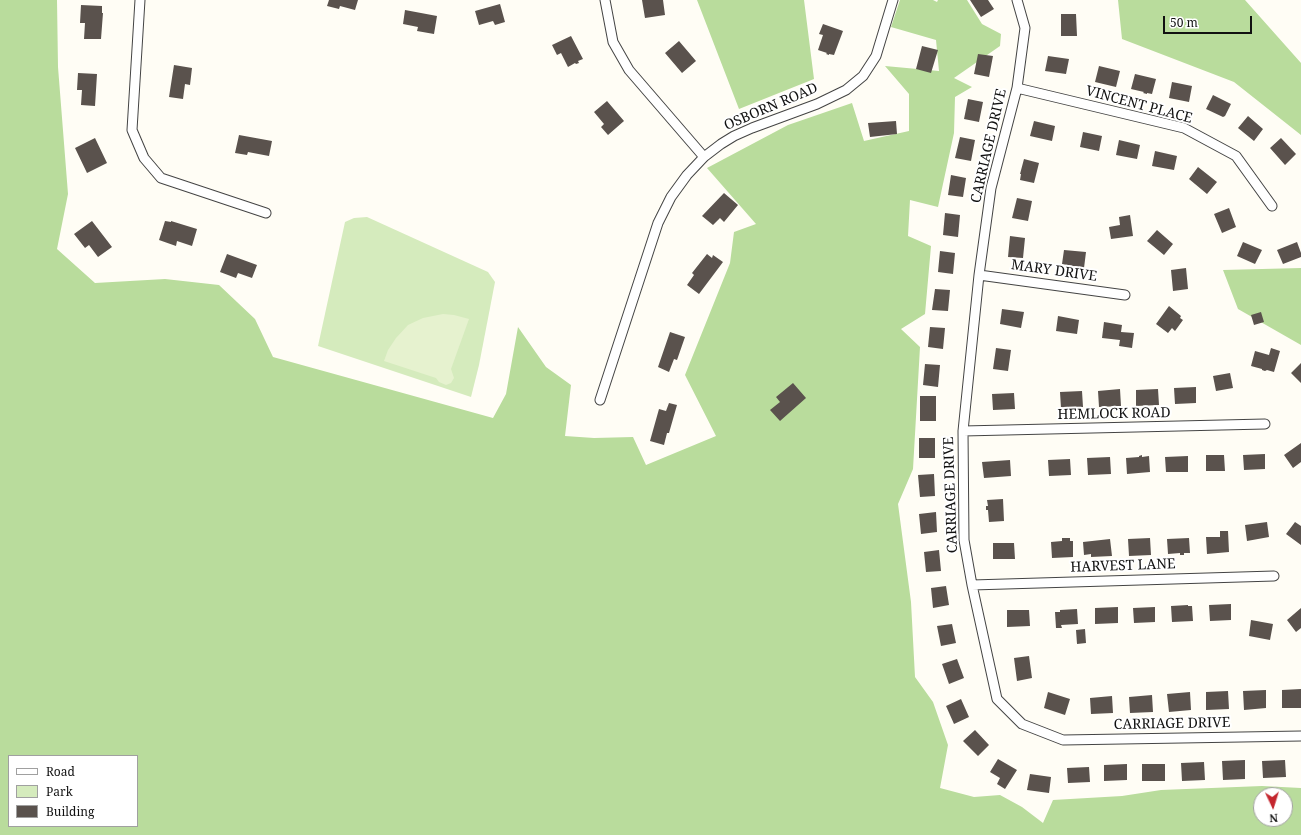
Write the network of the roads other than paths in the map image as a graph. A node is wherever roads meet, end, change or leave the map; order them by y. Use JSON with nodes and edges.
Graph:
{"nodes":[{"id":1,"x":140,"y":0,"type":"edge"},
{"id":2,"x":605,"y":0,"type":"edge"},
{"id":3,"x":893,"y":0,"type":"edge"},
{"id":4,"x":1017,"y":0,"type":"edge"},
{"id":5,"x":1017,"y":88,"type":"junction"},
{"id":6,"x":704,"y":157,"type":"junction"},
{"id":7,"x":1272,"y":206,"type":"dead end"},
{"id":8,"x":266,"y":212,"type":"dead end"},
{"id":9,"x":979,"y":274,"type":"junction"},
{"id":10,"x":1124,"y":295,"type":"dead end"},
{"id":11,"x":600,"y":400,"type":"dead end"},
{"id":12,"x":1265,"y":424,"type":"dead end"},
{"id":13,"x":963,"y":431,"type":"junction"},
{"id":14,"x":1274,"y":576,"type":"dead end"},
{"id":15,"x":972,"y":585,"type":"junction"},
{"id":16,"x":1301,"y":736,"type":"edge"}],
"edges":[{"from":1,"to":8,"type":"street"},
{"from":2,"to":6,"type":"street"},
{"from":3,"to":6,"type":"street","name":"OSBORN ROAD"},
{"from":4,"to":5,"type":"street","name":"CARRIAGE DRIVE"},
{"from":5,"to":7,"type":"street","name":"VINCENT PLACE"},
{"from":5,"to":9,"type":"street","name":"CARRIAGE DRIVE"},
{"from":6,"to":11,"type":"street","name":"OSBORN ROAD"},
{"from":9,"to":10,"type":"street","name":"MARY DRIVE"},
{"from":9,"to":13,"type":"street","name":"CARRIAGE DRIVE"},
{"from":12,"to":13,"type":"street","name":"HEMLOCK ROAD"},
{"from":13,"to":15,"type":"street","name":"CARRIAGE DRIVE"},
{"from":14,"to":15,"type":"street","name":"HARVEST LANE"},
{"from":15,"to":16,"type":"street","name":"CARRIAGE DRIVE"}]}
